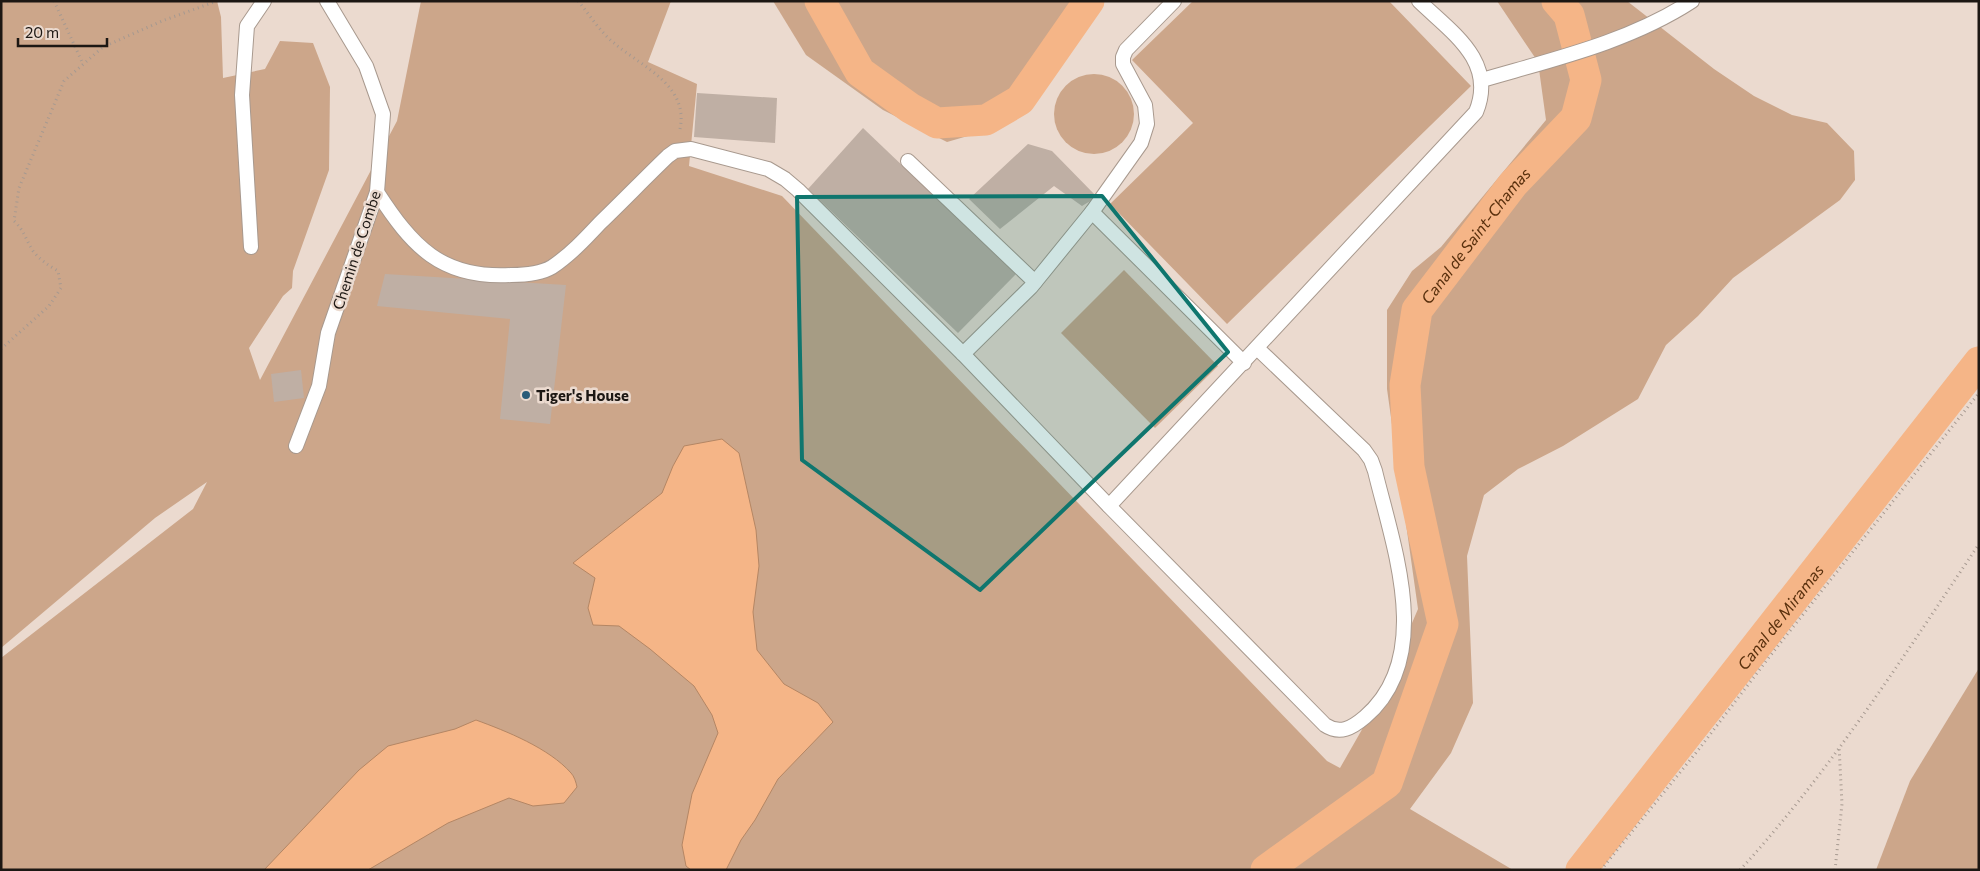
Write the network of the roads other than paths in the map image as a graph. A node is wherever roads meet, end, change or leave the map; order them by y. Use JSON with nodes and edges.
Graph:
{"nodes":[{"id":1,"x":264,"y":1,"type":"edge"},
{"id":2,"x":327,"y":1,"type":"edge"},
{"id":3,"x":1174,"y":1,"type":"edge"},
{"id":4,"x":1418,"y":1,"type":"edge"},
{"id":5,"x":1692,"y":1,"type":"edge"},
{"id":6,"x":1482,"y":80,"type":"junction"},
{"id":7,"x":908,"y":161,"type":"dead end"},
{"id":8,"x":376,"y":192,"type":"junction"},
{"id":9,"x":1092,"y":212,"type":"junction"},
{"id":10,"x":251,"y":247,"type":"dead end"},
{"id":11,"x":1035,"y":282,"type":"junction"},
{"id":12,"x":1257,"y":348,"type":"junction"},
{"id":13,"x":963,"y":354,"type":"junction"},
{"id":14,"x":1244,"y":363,"type":"junction"},
{"id":15,"x":296,"y":446,"type":"dead end"},
{"id":16,"x":1109,"y":506,"type":"junction"}],
"edges":[{"from":1,"to":10,"type":"lane"},
{"from":2,"to":8,"type":"lane","name":"Chemin de Combe"},
{"from":3,"to":9,"type":"lane"},
{"from":4,"to":6,"type":"lane"},
{"from":5,"to":6,"type":"lane"},
{"from":6,"to":12,"type":"lane"},
{"from":7,"to":11,"type":"lane"},
{"from":8,"to":13,"type":"lane"},
{"from":8,"to":15,"type":"lane","name":"Chemin de Combe"},
{"from":9,"to":11,"type":"lane"},
{"from":9,"to":14,"type":"lane"},
{"from":11,"to":13,"type":"lane"},
{"from":12,"to":14,"type":"lane"},
{"from":12,"to":16,"type":"lane"},
{"from":13,"to":16,"type":"lane"},
{"from":14,"to":16,"type":"lane"}]}
